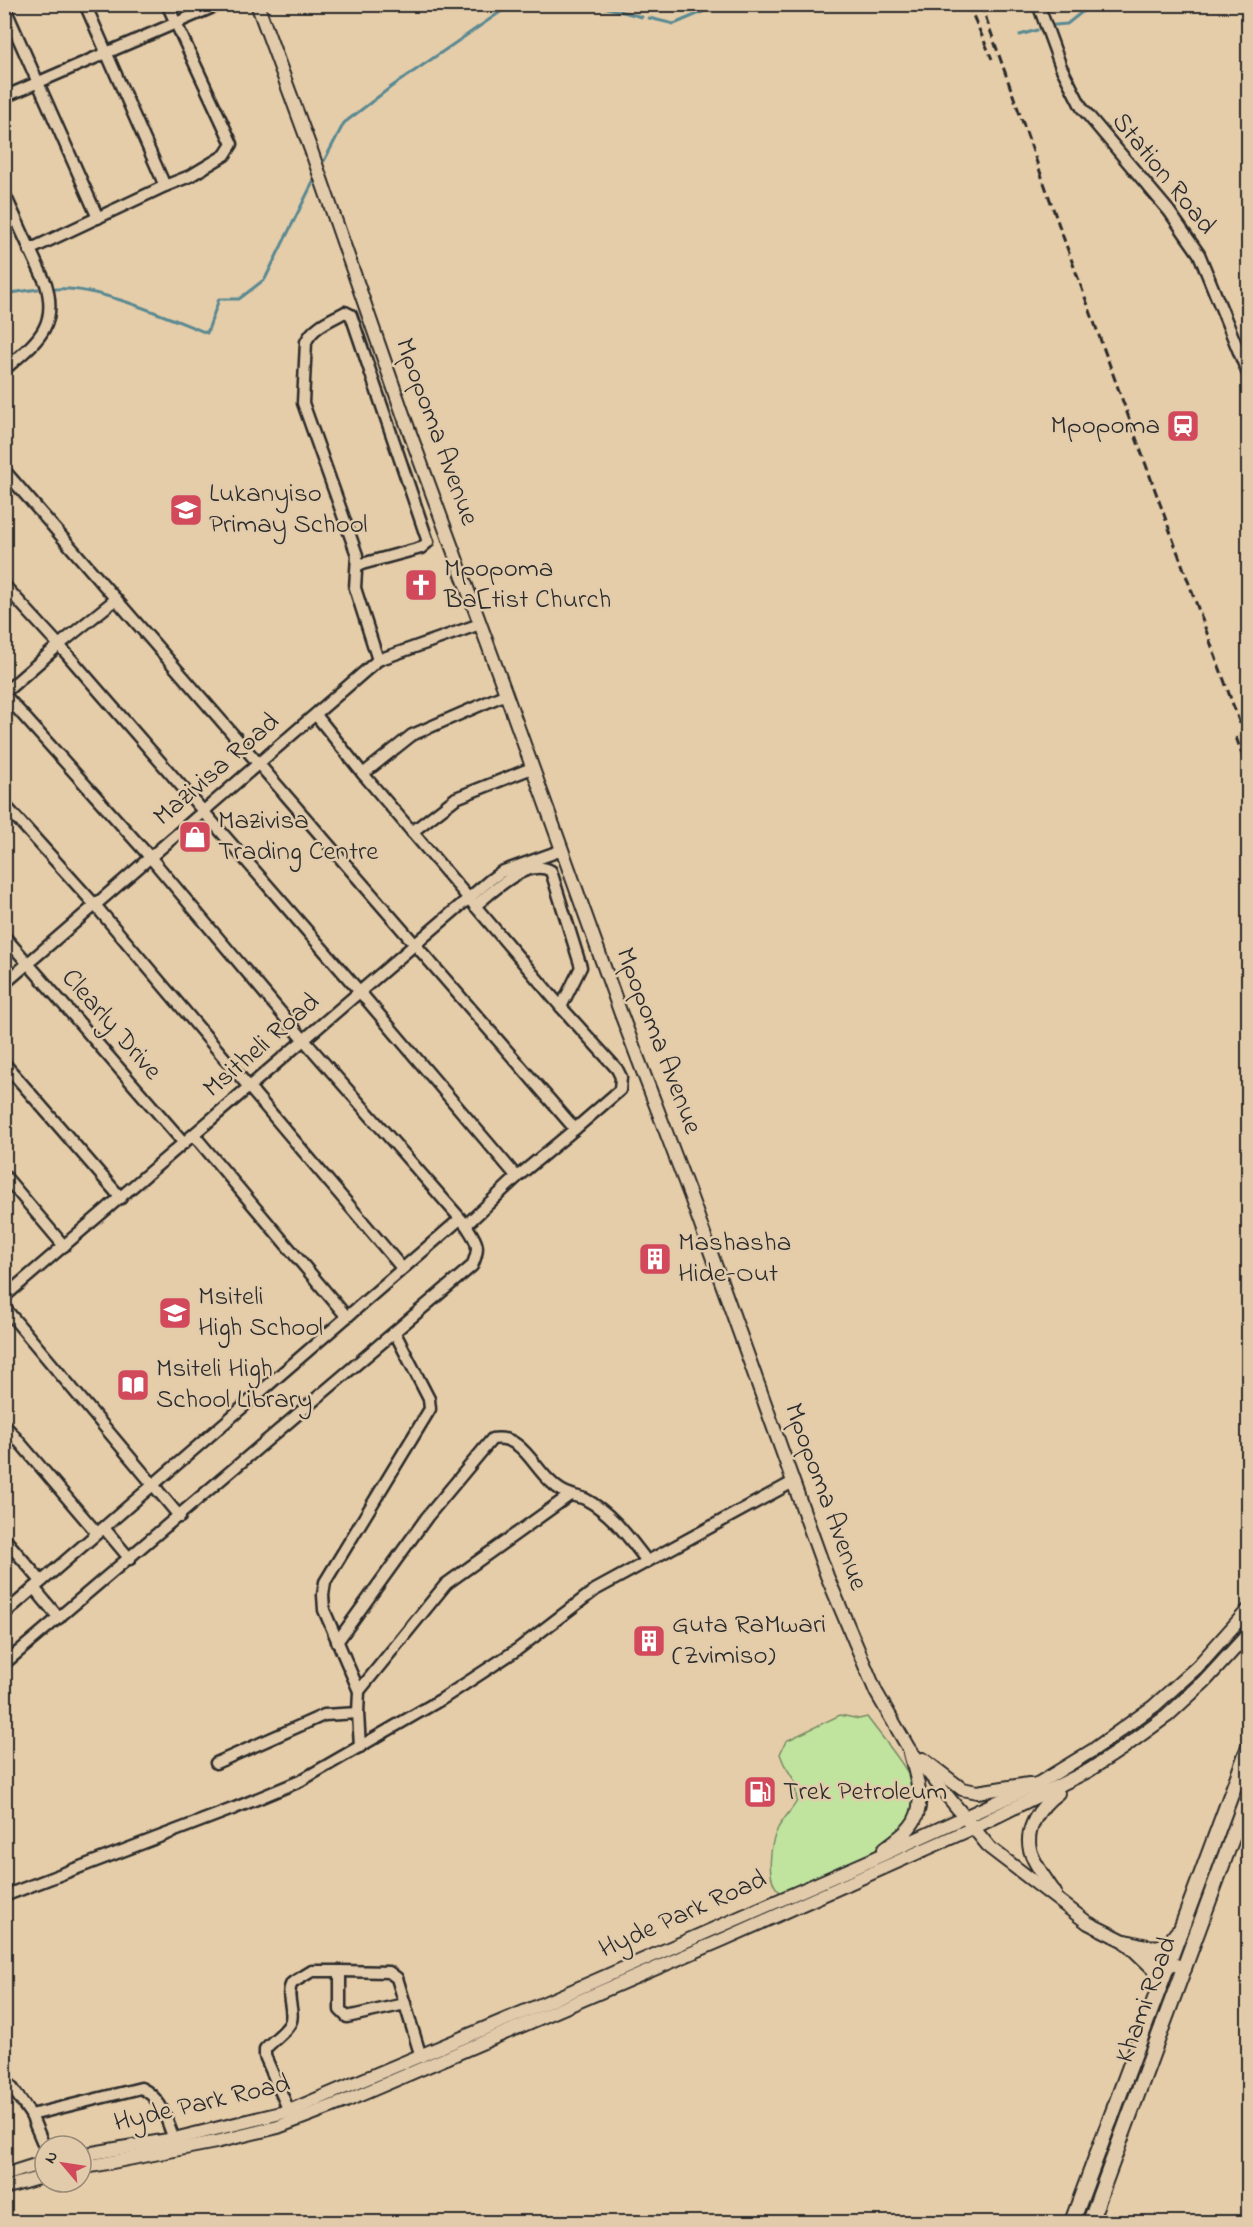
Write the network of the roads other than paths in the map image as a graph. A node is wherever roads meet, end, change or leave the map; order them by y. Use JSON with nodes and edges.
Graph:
{"nodes":[{"id":1,"x":85,"y":4,"type":"edge"},
{"id":2,"x":167,"y":4,"type":"edge"},
{"id":3,"x":220,"y":4,"type":"edge"},
{"id":4,"x":257,"y":4,"type":"edge"},
{"id":5,"x":1038,"y":4,"type":"edge"},
{"id":6,"x":4,"y":6,"type":"edge"},
{"id":7,"x":175,"y":23,"type":"junction"},
{"id":8,"x":106,"y":54,"type":"junction"},
{"id":9,"x":37,"y":82,"type":"junction"},
{"id":10,"x":4,"y":97,"type":"edge"},
{"id":11,"x":165,"y":186,"type":"junction"},
{"id":12,"x":4,"y":193,"type":"edge"},
{"id":13,"x":98,"y":218,"type":"junction"},
{"id":14,"x":29,"y":250,"type":"junction"},
{"id":15,"x":4,"y":370,"type":"edge"},
{"id":16,"x":1248,"y":374,"type":"edge"},
{"id":17,"x":4,"y":470,"type":"edge"},
{"id":18,"x":358,"y":566,"type":"junction"},
{"id":19,"x":7,"y":592,"type":"edge"},
{"id":20,"x":116,"y":599,"type":"junction"},
{"id":21,"x":480,"y":624,"type":"junction"},
{"id":22,"x":59,"y":645,"type":"junction"},
{"id":23,"x":378,"y":660,"type":"junction"},
{"id":24,"x":4,"y":694,"type":"edge"},
{"id":25,"x":506,"y":694,"type":"junction"},
{"id":26,"x":316,"y":715,"type":"junction"},
{"id":27,"x":258,"y":763,"type":"junction"},
{"id":28,"x":532,"y":768,"type":"junction"},
{"id":29,"x":363,"y":774,"type":"junction"},
{"id":30,"x":4,"y":804,"type":"edge"},
{"id":31,"x":203,"y":812,"type":"junction"},
{"id":32,"x":412,"y":832,"type":"junction"},
{"id":33,"x":562,"y":850,"type":"junction"},
{"id":34,"x":150,"y":857,"type":"junction"},
{"id":35,"x":472,"y":901,"type":"junction"},
{"id":36,"x":94,"y":905,"type":"junction"},
{"id":37,"x":4,"y":936,"type":"edge"},
{"id":38,"x":416,"y":945,"type":"junction"},
{"id":39,"x":29,"y":963,"type":"junction"},
{"id":40,"x":4,"y":984,"type":"edge"},
{"id":41,"x":360,"y":992,"type":"junction"},
{"id":42,"x":561,"y":1007,"type":"junction"},
{"id":43,"x":304,"y":1040,"type":"junction"},
{"id":44,"x":4,"y":1063,"type":"edge"},
{"id":45,"x":250,"y":1087,"type":"junction"},
{"id":46,"x":576,"y":1129,"type":"junction"},
{"id":47,"x":194,"y":1135,"type":"junction"},
{"id":48,"x":184,"y":1143,"type":"junction"},
{"id":49,"x":4,"y":1175,"type":"edge"},
{"id":50,"x":517,"y":1177,"type":"junction"},
{"id":51,"x":121,"y":1198,"type":"junction"},
{"id":52,"x":463,"y":1222,"type":"junction"},
{"id":53,"x":64,"y":1246,"type":"junction"},
{"id":54,"x":402,"y":1268,"type":"junction"},
{"id":55,"x":6,"y":1293,"type":"edge"},
{"id":56,"x":4,"y":1307,"type":"edge"},
{"id":57,"x":347,"y":1317,"type":"junction"},
{"id":58,"x":395,"y":1332,"type":"junction"},
{"id":59,"x":4,"y":1424,"type":"edge"},
{"id":60,"x":793,"y":1482,"type":"junction"},
{"id":61,"x":153,"y":1485,"type":"junction"},
{"id":62,"x":570,"y":1495,"type":"junction"},
{"id":63,"x":180,"y":1517,"type":"junction"},
{"id":64,"x":100,"y":1530,"type":"junction"},
{"id":65,"x":4,"y":1538,"type":"edge"},
{"id":66,"x":130,"y":1559,"type":"junction"},
{"id":67,"x":647,"y":1561,"type":"junction"},
{"id":68,"x":38,"y":1584,"type":"junction"},
{"id":69,"x":1248,"y":1610,"type":"edge"},
{"id":70,"x":4,"y":1614,"type":"edge"},
{"id":71,"x":59,"y":1618,"type":"junction"},
{"id":72,"x":1248,"y":1634,"type":"edge"},
{"id":73,"x":337,"y":1642,"type":"junction"},
{"id":74,"x":4,"y":1647,"type":"edge"},
{"id":75,"x":9,"y":1660,"type":"edge"},
{"id":76,"x":359,"y":1691,"type":"junction"},
{"id":77,"x":358,"y":1713,"type":"junction"},
{"id":78,"x":360,"y":1747,"type":"junction"},
{"id":79,"x":909,"y":1749,"type":"junction"},
{"id":80,"x":1248,"y":1749,"type":"edge"},
{"id":81,"x":216,"y":1763,"type":"dead end"},
{"id":82,"x":1088,"y":1771,"type":"junction"},
{"id":83,"x":1039,"y":1783,"type":"junction"},
{"id":84,"x":1248,"y":1795,"type":"edge"},
{"id":85,"x":964,"y":1818,"type":"junction"},
{"id":86,"x":973,"y":1828,"type":"junction"},
{"id":87,"x":869,"y":1861,"type":"junction"},
{"id":88,"x":4,"y":1896,"type":"edge"},
{"id":89,"x":1059,"y":1900,"type":"junction"},
{"id":90,"x":1184,"y":1921,"type":"junction"},
{"id":91,"x":1126,"y":1942,"type":"junction"},
{"id":92,"x":1170,"y":1963,"type":"junction"},
{"id":93,"x":1185,"y":1969,"type":"junction"},
{"id":94,"x":340,"y":1971,"type":"junction"},
{"id":95,"x":1160,"y":1986,"type":"junction"},
{"id":96,"x":405,"y":2004,"type":"junction"},
{"id":97,"x":421,"y":2057,"type":"junction"},
{"id":98,"x":4,"y":2076,"type":"edge"},
{"id":99,"x":289,"y":2111,"type":"junction"},
{"id":100,"x":31,"y":2115,"type":"junction"},
{"id":101,"x":39,"y":2134,"type":"edge"},
{"id":102,"x":174,"y":2139,"type":"junction"},
{"id":103,"x":93,"y":2153,"type":"edge"},
{"id":104,"x":33,"y":2166,"type":"edge"},
{"id":105,"x":93,"y":2166,"type":"edge"},
{"id":106,"x":4,"y":2175,"type":"edge"},
{"id":107,"x":33,"y":2180,"type":"edge"},
{"id":108,"x":4,"y":2188,"type":"edge"},
{"id":109,"x":1072,"y":2223,"type":"edge"},
{"id":110,"x":1090,"y":2223,"type":"edge"}],
"edges":[{"from":1,"to":8,"type":"street"},
{"from":2,"to":7,"type":"street"},
{"from":3,"to":7,"type":"street"},
{"from":4,"to":21,"type":"street","name":"Mpopoma Avenue"},
{"from":5,"to":16,"type":"street","name":"Station Road"},
{"from":6,"to":9,"type":"street"},
{"from":7,"to":8,"type":"street"},
{"from":7,"to":11,"type":"street"},
{"from":8,"to":9,"type":"street"},
{"from":8,"to":11,"type":"street"},
{"from":9,"to":10,"type":"street"},
{"from":9,"to":13,"type":"street"},
{"from":11,"to":13,"type":"street"},
{"from":12,"to":14,"type":"street"},
{"from":13,"to":14,"type":"street"},
{"from":14,"to":15,"type":"street"},
{"from":17,"to":20,"type":"street"},
{"from":18,"to":18,"type":"street"},
{"from":18,"to":23,"type":"street"},
{"from":19,"to":22,"type":"street"},
{"from":20,"to":22,"type":"street"},
{"from":20,"to":27,"type":"street"},
{"from":21,"to":23,"type":"street","name":"Mazivisa Road"},
{"from":21,"to":25,"type":"street","name":"Mpopoma Avenue"},
{"from":22,"to":24,"type":"street"},
{"from":22,"to":31,"type":"street"},
{"from":23,"to":26,"type":"street","name":"Mazivisa Road"},
{"from":24,"to":34,"type":"street"},
{"from":25,"to":28,"type":"street","name":"Mpopoma Avenue"},
{"from":25,"to":29,"type":"street"},
{"from":26,"to":27,"type":"street","name":"Mazivisa Road"},
{"from":26,"to":29,"type":"street"},
{"from":27,"to":31,"type":"street","name":"Mazivisa Road"},
{"from":27,"to":38,"type":"street"},
{"from":28,"to":32,"type":"street"},
{"from":28,"to":33,"type":"street","name":"Mpopoma Avenue"},
{"from":29,"to":32,"type":"street"},
{"from":30,"to":36,"type":"street"},
{"from":31,"to":34,"type":"street","name":"Mazivisa Road"},
{"from":31,"to":41,"type":"street"},
{"from":32,"to":35,"type":"street"},
{"from":33,"to":35,"type":"street","name":"Msitheli Road"},
{"from":33,"to":60,"type":"street","name":"Mpopoma Avenue"},
{"from":34,"to":36,"type":"street","name":"Mazivisa Road"},
{"from":34,"to":43,"type":"street"},
{"from":35,"to":38,"type":"street","name":"Msitheli Road"},
{"from":35,"to":42,"type":"street"},
{"from":35,"to":42,"type":"street"},
{"from":36,"to":39,"type":"street","name":"Mazivisa Road"},
{"from":36,"to":45,"type":"street"},
{"from":37,"to":39,"type":"street","name":"Clearly Drive"},
{"from":38,"to":41,"type":"street","name":"Msitheli Road"},
{"from":38,"to":46,"type":"street"},
{"from":39,"to":40,"type":"street","name":"Mazivisa Road"},
{"from":39,"to":48,"type":"street","name":"Clearly Drive"},
{"from":41,"to":43,"type":"street","name":"Msitheli Road"},
{"from":41,"to":50,"type":"street"},
{"from":42,"to":46,"type":"street"},
{"from":43,"to":45,"type":"street","name":"Msitheli Road"},
{"from":43,"to":52,"type":"street"},
{"from":44,"to":51,"type":"street"},
{"from":45,"to":47,"type":"street","name":"Msitheli Road"},
{"from":45,"to":54,"type":"street"},
{"from":46,"to":50,"type":"street"},
{"from":47,"to":48,"type":"street","name":"Msitheli Road"},
{"from":47,"to":57,"type":"street"},
{"from":48,"to":51,"type":"street","name":"Msitheli Road"},
{"from":49,"to":53,"type":"street"},
{"from":50,"to":52,"type":"street"},
{"from":51,"to":53,"type":"street","name":"Msitheli Road"},
{"from":52,"to":54,"type":"street"},
{"from":52,"to":58,"type":"street"},
{"from":53,"to":55,"type":"street","name":"Msitheli Road"},
{"from":54,"to":57,"type":"street"},
{"from":56,"to":61,"type":"street"},
{"from":57,"to":61,"type":"street"},
{"from":58,"to":63,"type":"street"},
{"from":58,"to":73,"type":"street"},
{"from":59,"to":64,"type":"street"},
{"from":60,"to":67,"type":"street"},
{"from":60,"to":79,"type":"street","name":"Mpopoma Avenue"},
{"from":61,"to":63,"type":"street"},
{"from":61,"to":64,"type":"street"},
{"from":62,"to":67,"type":"street"},
{"from":62,"to":73,"type":"street"},
{"from":62,"to":76,"type":"street"},
{"from":63,"to":66,"type":"street"},
{"from":64,"to":66,"type":"street"},
{"from":64,"to":68,"type":"street"},
{"from":65,"to":68,"type":"street"},
{"from":66,"to":71,"type":"street"},
{"from":67,"to":78,"type":"street"},
{"from":68,"to":70,"type":"street"},
{"from":68,"to":71,"type":"street"},
{"from":69,"to":83,"type":"street","name":"Hyde Park Road"},
{"from":71,"to":75,"type":"street"},
{"from":72,"to":82,"type":"street","name":"Hyde Park Road"},
{"from":73,"to":76,"type":"street"},
{"from":74,"to":75,"type":"street"},
{"from":76,"to":77,"type":"street"},
{"from":77,"to":78,"type":"street"},
{"from":77,"to":81,"type":"street"},
{"from":78,"to":88,"type":"street"},
{"from":79,"to":83,"type":"street"},
{"from":79,"to":85,"type":"street","name":"Mpopoma Avenue"},
{"from":79,"to":87,"type":"street"},
{"from":80,"to":90,"type":"main road"},
{"from":82,"to":86,"type":"street","name":"Hyde Park Road"},
{"from":82,"to":89,"type":"street"},
{"from":83,"to":85,"type":"street","name":"Hyde Park Road"},
{"from":84,"to":93,"type":"main road","name":"Khami Road"},
{"from":85,"to":86,"type":"street","name":"Mpopoma Avenue"},
{"from":85,"to":87,"type":"street","name":"Hyde Park Road"},
{"from":86,"to":89,"type":"street","name":"Mpopoma Avenue"},
{"from":86,"to":105,"type":"street","name":"Hyde Park Road"},
{"from":87,"to":97,"type":"street","name":"Hyde Park Road"},
{"from":89,"to":91,"type":"street","name":"Mpopoma Avenue"},
{"from":90,"to":91,"type":"main road"},
{"from":90,"to":92,"type":"main road","name":"Khami Road"},
{"from":91,"to":92,"type":"street","name":"Mpopoma Avenue"},
{"from":91,"to":95,"type":"main road"},
{"from":92,"to":93,"type":"street","name":"Mpopoma Avenue"},
{"from":92,"to":95,"type":"main road","name":"Khami Road"},
{"from":93,"to":110,"type":"main road","name":"Khami Road"},
{"from":94,"to":96,"type":"street"},
{"from":94,"to":96,"type":"street"},
{"from":94,"to":99,"type":"street"},
{"from":95,"to":109,"type":"main road","name":"Khami Road"},
{"from":96,"to":97,"type":"street"},
{"from":97,"to":99,"type":"street","name":"Hyde Park Road"},
{"from":98,"to":100,"type":"street"},
{"from":99,"to":102,"type":"street","name":"Hyde Park Road"},
{"from":100,"to":101,"type":"street"},
{"from":100,"to":102,"type":"street"},
{"from":102,"to":103,"type":"street","name":"Hyde Park Road"},
{"from":104,"to":106,"type":"street"},
{"from":107,"to":108,"type":"street"}]}
